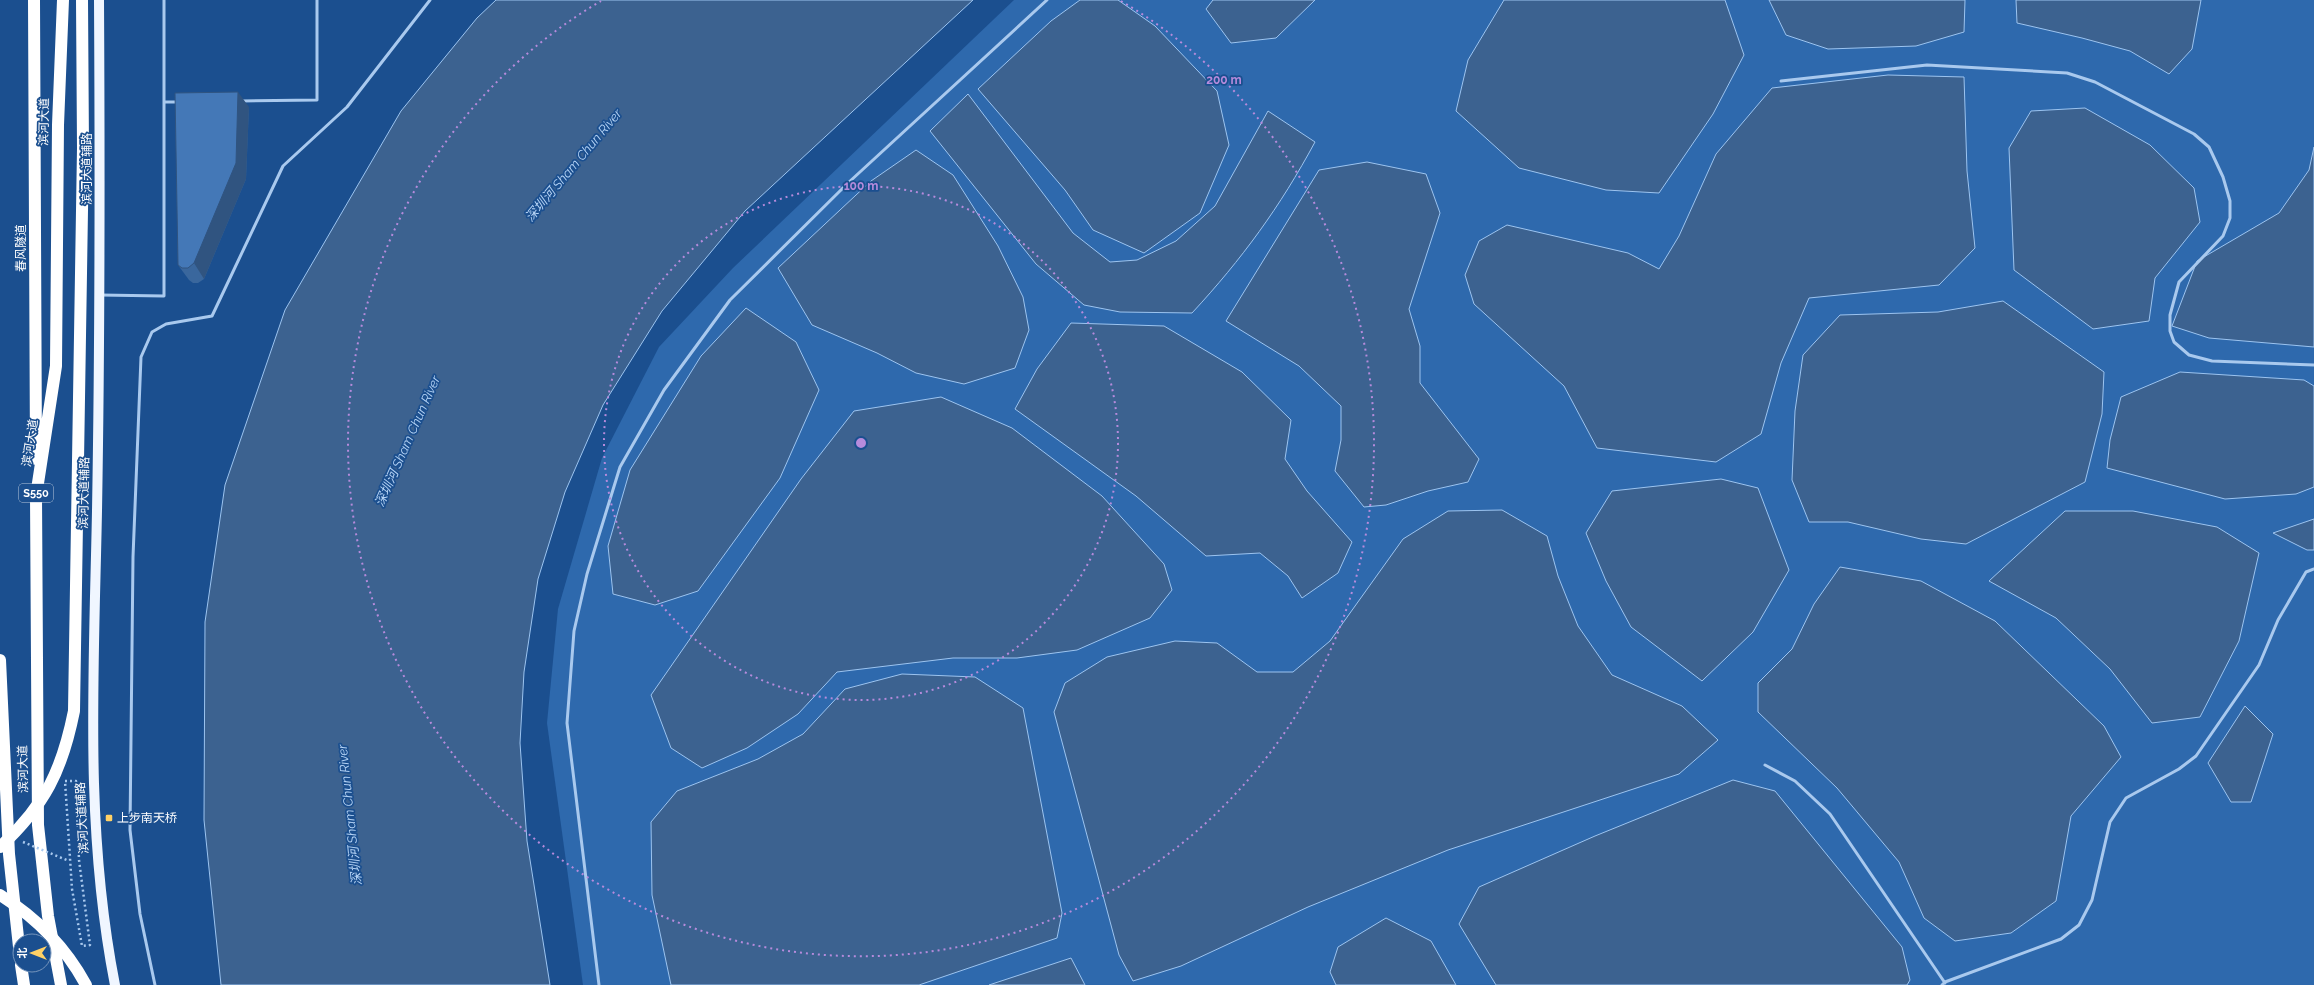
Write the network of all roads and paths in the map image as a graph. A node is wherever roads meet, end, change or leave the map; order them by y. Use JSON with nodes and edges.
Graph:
{"nodes":[{"id":1,"x":34,"y":0,"type":"edge"},
{"id":2,"x":63,"y":0,"type":"edge"},
{"id":3,"x":82,"y":0,"type":"edge"},
{"id":4,"x":99,"y":0,"type":"edge"},
{"id":5,"x":164,"y":0,"type":"edge"},
{"id":6,"x":317,"y":0,"type":"edge"},
{"id":7,"x":430,"y":0,"type":"edge"},
{"id":8,"x":1047,"y":0,"type":"edge"},
{"id":9,"x":1781,"y":82,"type":"dead end"},
{"id":10,"x":234,"y":101,"type":"edge"},
{"id":11,"x":165,"y":102,"type":"junction"},
{"id":12,"x":180,"y":102,"type":"edge"},
{"id":13,"x":100,"y":295,"type":"junction"},
{"id":14,"x":2314,"y":365,"type":"edge"},
{"id":15,"x":36,"y":496,"type":"junction"},
{"id":16,"x":2314,"y":569,"type":"edge"},
{"id":17,"x":0,"y":660,"type":"edge"},
{"id":18,"x":1765,"y":765,"type":"dead end"},
{"id":19,"x":21,"y":841,"type":"dead end"},
{"id":20,"x":0,"y":847,"type":"edge"},
{"id":21,"x":69,"y":861,"type":"junction"},
{"id":22,"x":0,"y":895,"type":"edge"},
{"id":23,"x":18,"y":933,"type":"edge"},
{"id":24,"x":22,"y":973,"type":"edge"},
{"id":25,"x":1944,"y":984,"type":"edge"},
{"id":26,"x":24,"y":985,"type":"edge"},
{"id":27,"x":61,"y":985,"type":"edge"},
{"id":28,"x":86,"y":985,"type":"edge"},
{"id":29,"x":115,"y":985,"type":"edge"},
{"id":30,"x":155,"y":985,"type":"edge"},
{"id":31,"x":599,"y":985,"type":"edge"}],
"edges":[{"from":1,"to":15,"type":"highway","name":"春风隧道"},
{"from":2,"to":15,"type":"highway","name":"滨河大道","number":"S550"},
{"from":3,"to":20,"type":"highway","bridge":true},
{"from":4,"to":13,"type":"main road","name":"滨河大道辅路"},
{"from":5,"to":11,"type":"lane"},
{"from":6,"to":10,"type":"lane"},
{"from":7,"to":30,"type":"lane"},
{"from":8,"to":31,"type":"lane"},
{"from":9,"to":14,"type":"lane"},
{"from":11,"to":12,"type":"lane"},
{"from":11,"to":13,"type":"lane"},
{"from":13,"to":29,"type":"main road","name":"滨河大道辅路"},
{"from":15,"to":27,"type":"highway","name":"滨河大道","number":"S550"},
{"from":16,"to":25,"type":"lane"},
{"from":17,"to":23,"type":"highway","name":"滨河大道"},
{"from":18,"to":25,"type":"lane"},
{"from":19,"to":21,"type":"path","bridge":true},
{"from":21,"to":21,"type":"path"},
{"from":22,"to":28,"type":"highway","bridge":true},
{"from":24,"to":26,"type":"highway"}]}
